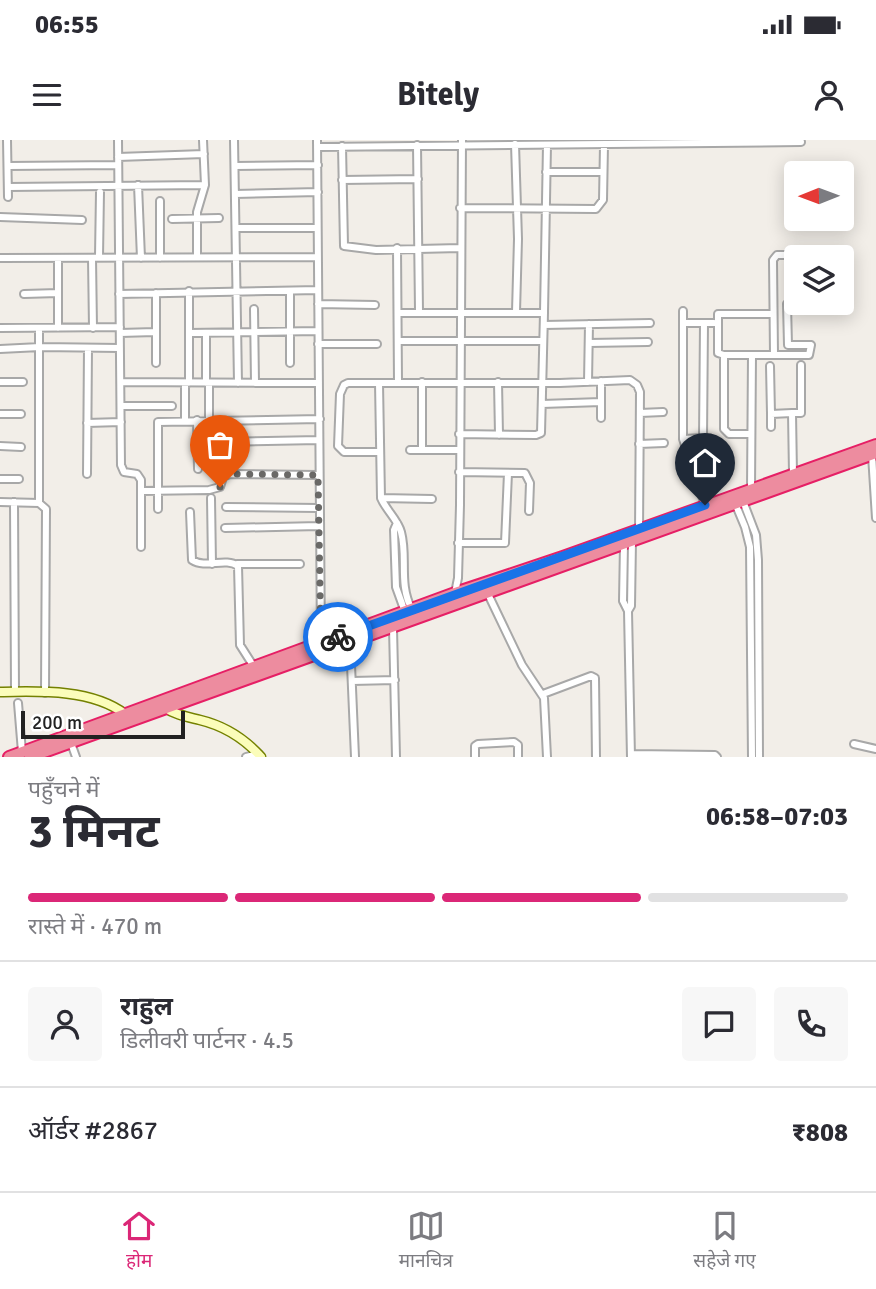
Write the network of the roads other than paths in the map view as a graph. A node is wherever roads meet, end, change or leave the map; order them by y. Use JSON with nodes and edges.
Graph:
{"nodes":[{"id":1,"x":8,"y":140,"type":"edge"},
{"id":2,"x":118,"y":140,"type":"edge"},
{"id":3,"x":203,"y":140,"type":"edge"},
{"id":4,"x":234,"y":140,"type":"edge"},
{"id":5,"x":761,"y":141,"type":"edge"},
{"id":6,"x":405,"y":142,"type":"edge"},
{"id":7,"x":631,"y":142,"type":"edge"},
{"id":8,"x":650,"y":142,"type":"edge"},
{"id":9,"x":684,"y":142,"type":"edge"},
{"id":10,"x":719,"y":142,"type":"edge"},
{"id":11,"x":801,"y":142,"type":"dead end"},
{"id":12,"x":317,"y":143,"type":"edge"},
{"id":13,"x":462,"y":143,"type":"edge"},
{"id":14,"x":512,"y":143,"type":"edge"},
{"id":15,"x":552,"y":143,"type":"edge"},
{"id":16,"x":600,"y":143,"type":"edge"},
{"id":17,"x":417,"y":145,"type":"junction"},
{"id":18,"x":342,"y":146,"type":"junction"},
{"id":19,"x":204,"y":154,"type":"junction"},
{"id":20,"x":118,"y":157,"type":"junction"},
{"id":21,"x":118,"y":165,"type":"junction"},
{"id":22,"x":318,"y":165,"type":"junction"},
{"id":23,"x":8,"y":166,"type":"junction"},
{"id":24,"x":235,"y":166,"type":"junction"},
{"id":25,"x":546,"y":172,"type":"junction"},
{"id":26,"x":603,"y":172,"type":"junction"},
{"id":27,"x":418,"y":179,"type":"junction"},
{"id":28,"x":342,"y":180,"type":"junction"},
{"id":29,"x":138,"y":185,"type":"junction"},
{"id":30,"x":205,"y":185,"type":"junction"},
{"id":31,"x":118,"y":186,"type":"junction"},
{"id":32,"x":8,"y":187,"type":"junction"},
{"id":33,"x":100,"y":192,"type":"dead end"},
{"id":34,"x":318,"y":192,"type":"junction"},
{"id":35,"x":235,"y":194,"type":"junction"},
{"id":36,"x":8,"y":197,"type":"dead end"},
{"id":37,"x":160,"y":201,"type":"dead end"},
{"id":38,"x":460,"y":208,"type":"junction"},
{"id":39,"x":517,"y":209,"type":"junction"},
{"id":40,"x":546,"y":210,"type":"junction"},
{"id":41,"x":0,"y":218,"type":"edge"},
{"id":42,"x":196,"y":218,"type":"junction"},
{"id":43,"x":219,"y":218,"type":"dead end"},
{"id":44,"x":172,"y":219,"type":"dead end"},
{"id":45,"x":82,"y":220,"type":"dead end"},
{"id":46,"x":236,"y":228,"type":"junction"},
{"id":47,"x":317,"y":228,"type":"junction"},
{"id":48,"x":397,"y":248,"type":"junction"},
{"id":49,"x":418,"y":248,"type":"junction"},
{"id":50,"x":460,"y":248,"type":"junction"},
{"id":51,"x":784,"y":255,"type":"edge"},
{"id":52,"x":236,"y":256,"type":"junction"},
{"id":53,"x":120,"y":257,"type":"junction"},
{"id":54,"x":197,"y":257,"type":"junction"},
{"id":55,"x":317,"y":257,"type":"junction"},
{"id":56,"x":0,"y":258,"type":"edge"},
{"id":57,"x":58,"y":258,"type":"junction"},
{"id":58,"x":95,"y":258,"type":"junction"},
{"id":59,"x":141,"y":258,"type":"junction"},
{"id":60,"x":160,"y":258,"type":"junction"},
{"id":61,"x":318,"y":290,"type":"junction"},
{"id":62,"x":189,"y":291,"type":"junction"},
{"id":63,"x":237,"y":292,"type":"junction"},
{"id":64,"x":290,"y":292,"type":"junction"},
{"id":65,"x":58,"y":293,"type":"junction"},
{"id":66,"x":156,"y":293,"type":"junction"},
{"id":67,"x":24,"y":294,"type":"dead end"},
{"id":68,"x":119,"y":294,"type":"junction"},
{"id":69,"x":318,"y":304,"type":"junction"},
{"id":70,"x":375,"y":305,"type":"dead end"},
{"id":71,"x":254,"y":309,"type":"dead end"},
{"id":72,"x":683,"y":311,"type":"dead end"},
{"id":73,"x":419,"y":312,"type":"junction"},
{"id":74,"x":461,"y":312,"type":"junction"},
{"id":75,"x":398,"y":313,"type":"junction"},
{"id":76,"x":516,"y":313,"type":"junction"},
{"id":77,"x":544,"y":313,"type":"junction"},
{"id":78,"x":773,"y":314,"type":"junction"},
{"id":79,"x":787,"y":315,"type":"edge"},
{"id":80,"x":650,"y":323,"type":"dead end"},
{"id":81,"x":684,"y":323,"type":"junction"},
{"id":82,"x":704,"y":323,"type":"junction"},
{"id":83,"x":714,"y":323,"type":"dead end"},
{"id":84,"x":589,"y":324,"type":"junction"},
{"id":85,"x":544,"y":325,"type":"junction"},
{"id":86,"x":0,"y":328,"type":"edge"},
{"id":87,"x":39,"y":328,"type":"junction"},
{"id":88,"x":58,"y":328,"type":"junction"},
{"id":89,"x":93,"y":328,"type":"junction"},
{"id":90,"x":120,"y":330,"type":"junction"},
{"id":91,"x":318,"y":331,"type":"junction"},
{"id":92,"x":155,"y":332,"type":"junction"},
{"id":93,"x":206,"y":332,"type":"junction"},
{"id":94,"x":254,"y":332,"type":"junction"},
{"id":95,"x":289,"y":332,"type":"junction"},
{"id":96,"x":189,"y":333,"type":"junction"},
{"id":97,"x":236,"y":333,"type":"junction"},
{"id":98,"x":398,"y":341,"type":"junction"},
{"id":99,"x":460,"y":341,"type":"junction"},
{"id":100,"x":543,"y":341,"type":"junction"},
{"id":101,"x":648,"y":342,"type":"dead end"},
{"id":102,"x":589,"y":343,"type":"junction"},
{"id":103,"x":318,"y":344,"type":"junction"},
{"id":104,"x":377,"y":344,"type":"dead end"},
{"id":105,"x":40,"y":347,"type":"junction"},
{"id":106,"x":88,"y":348,"type":"junction"},
{"id":107,"x":120,"y":348,"type":"junction"},
{"id":108,"x":0,"y":349,"type":"edge"},
{"id":109,"x":724,"y":355,"type":"junction"},
{"id":110,"x":752,"y":355,"type":"junction"},
{"id":111,"x":774,"y":355,"type":"junction"},
{"id":112,"x":156,"y":363,"type":"dead end"},
{"id":113,"x":290,"y":363,"type":"dead end"},
{"id":114,"x":801,"y":365,"type":"dead end"},
{"id":115,"x":770,"y":366,"type":"dead end"},
{"id":116,"x":601,"y":381,"type":"junction"},
{"id":117,"x":0,"y":382,"type":"edge"},
{"id":118,"x":23,"y":382,"type":"dead end"},
{"id":119,"x":121,"y":382,"type":"junction"},
{"id":120,"x":398,"y":382,"type":"junction"},
{"id":121,"x":422,"y":382,"type":"junction"},
{"id":122,"x":498,"y":382,"type":"junction"},
{"id":123,"x":588,"y":382,"type":"junction"},
{"id":124,"x":187,"y":383,"type":"junction"},
{"id":125,"x":207,"y":383,"type":"junction"},
{"id":126,"x":238,"y":383,"type":"junction"},
{"id":127,"x":255,"y":383,"type":"junction"},
{"id":128,"x":319,"y":383,"type":"junction"},
{"id":129,"x":379,"y":383,"type":"junction"},
{"id":130,"x":459,"y":383,"type":"junction"},
{"id":131,"x":542,"y":383,"type":"junction"},
{"id":132,"x":601,"y":402,"type":"junction"},
{"id":133,"x":542,"y":404,"type":"junction"},
{"id":134,"x":121,"y":405,"type":"junction"},
{"id":135,"x":172,"y":406,"type":"dead end"},
{"id":136,"x":663,"y":412,"type":"dead end"},
{"id":137,"x":640,"y":413,"type":"junction"},
{"id":138,"x":792,"y":413,"type":"junction"},
{"id":139,"x":0,"y":414,"type":"edge"},
{"id":140,"x":21,"y":414,"type":"dead end"},
{"id":141,"x":771,"y":414,"type":"junction"},
{"id":142,"x":601,"y":418,"type":"dead end"},
{"id":143,"x":320,"y":419,"type":"junction"},
{"id":144,"x":185,"y":420,"type":"junction"},
{"id":145,"x":197,"y":420,"type":"junction"},
{"id":146,"x":209,"y":420,"type":"junction"},
{"id":147,"x":87,"y":422,"type":"junction"},
{"id":148,"x":121,"y":422,"type":"junction"},
{"id":149,"x":771,"y":426,"type":"dead end"},
{"id":150,"x":459,"y":434,"type":"junction"},
{"id":151,"x":751,"y":434,"type":"junction"},
{"id":152,"x":499,"y":435,"type":"junction"},
{"id":153,"x":684,"y":439,"type":"junction"},
{"id":154,"x":319,"y":440,"type":"junction"},
{"id":155,"x":224,"y":442,"type":"dead end"},
{"id":156,"x":664,"y":443,"type":"dead end"},
{"id":157,"x":639,"y":444,"type":"junction"},
{"id":158,"x":0,"y":446,"type":"edge"},
{"id":159,"x":21,"y":447,"type":"dead end"},
{"id":160,"x":410,"y":450,"type":"dead end"},
{"id":161,"x":422,"y":450,"type":"junction"},
{"id":162,"x":459,"y":450,"type":"junction"},
{"id":163,"x":875,"y":451,"type":"edge"},
{"id":164,"x":380,"y":452,"type":"junction"},
{"id":165,"x":198,"y":469,"type":"dead end"},
{"id":166,"x":459,"y":472,"type":"junction"},
{"id":167,"x":508,"y":473,"type":"junction"},
{"id":168,"x":87,"y":474,"type":"dead end"},
{"id":169,"x":793,"y":474,"type":"junction"},
{"id":170,"x":318,"y":475,"type":"junction"},
{"id":171,"x":0,"y":479,"type":"edge"},
{"id":172,"x":19,"y":479,"type":"dead end"},
{"id":173,"x":751,"y":489,"type":"junction"},
{"id":174,"x":158,"y":490,"type":"junction"},
{"id":175,"x":141,"y":491,"type":"junction"},
{"id":176,"x":211,"y":498,"type":"dead end"},
{"id":177,"x":381,"y":498,"type":"junction"},
{"id":178,"x":432,"y":499,"type":"dead end"},
{"id":179,"x":0,"y":502,"type":"edge"},
{"id":180,"x":14,"y":502,"type":"junction"},
{"id":181,"x":739,"y":502,"type":"junction"},
{"id":182,"x":39,"y":503,"type":"junction"},
{"id":183,"x":705,"y":505,"type":"junction"},
{"id":184,"x":226,"y":507,"type":"dead end"},
{"id":185,"x":158,"y":509,"type":"dead end"},
{"id":186,"x":318,"y":509,"type":"junction"},
{"id":187,"x":529,"y":511,"type":"dead end"},
{"id":188,"x":190,"y":512,"type":"dead end"},
{"id":189,"x":876,"y":518,"type":"edge"},
{"id":190,"x":319,"y":526,"type":"junction"},
{"id":191,"x":225,"y":528,"type":"dead end"},
{"id":192,"x":634,"y":538,"type":"junction"},
{"id":193,"x":458,"y":543,"type":"junction"},
{"id":194,"x":141,"y":547,"type":"dead end"},
{"id":195,"x":212,"y":564,"type":"junction"},
{"id":196,"x":237,"y":564,"type":"junction"},
{"id":197,"x":300,"y":564,"type":"dead end"},
{"id":198,"x":488,"y":594,"type":"junction"},
{"id":199,"x":457,"y":598,"type":"junction"},
{"id":200,"x":409,"y":611,"type":"junction"},
{"id":201,"x":393,"y":628,"type":"junction"},
{"id":202,"x":351,"y":642,"type":"junction"},
{"id":203,"x":322,"y":647,"type":"junction"},
{"id":204,"x":254,"y":667,"type":"junction"},
{"id":205,"x":395,"y":680,"type":"junction"},
{"id":206,"x":352,"y":681,"type":"junction"},
{"id":207,"x":15,"y":691,"type":"junction"},
{"id":208,"x":0,"y":692,"type":"edge"},
{"id":209,"x":45,"y":693,"type":"junction"},
{"id":210,"x":543,"y":694,"type":"junction"},
{"id":211,"x":18,"y":704,"type":"dead end"},
{"id":212,"x":164,"y":704,"type":"junction"},
{"id":213,"x":125,"y":714,"type":"junction"},
{"id":214,"x":755,"y":719,"type":"junction"},
{"id":215,"x":71,"y":743,"type":"edge"},
{"id":216,"x":854,"y":744,"type":"dead end"},
{"id":217,"x":876,"y":749,"type":"edge"},
{"id":218,"x":26,"y":755,"type":"edge"},
{"id":219,"x":260,"y":756,"type":"edge"},
{"id":220,"x":631,"y":756,"type":"edge"},
{"id":221,"x":9,"y":757,"type":"edge"},
{"id":222,"x":76,"y":757,"type":"edge"},
{"id":223,"x":246,"y":757,"type":"edge"},
{"id":224,"x":355,"y":757,"type":"edge"},
{"id":225,"x":396,"y":757,"type":"edge"},
{"id":226,"x":475,"y":757,"type":"edge"},
{"id":227,"x":518,"y":757,"type":"edge"},
{"id":228,"x":547,"y":757,"type":"edge"},
{"id":229,"x":596,"y":757,"type":"edge"},
{"id":230,"x":717,"y":757,"type":"edge"},
{"id":231,"x":752,"y":757,"type":"edge"},
{"id":232,"x":759,"y":757,"type":"edge"}],
"edges":[{"from":1,"to":23,"type":"street"},
{"from":2,"to":20,"type":"street"},
{"from":3,"to":19,"type":"street"},
{"from":4,"to":24,"type":"street"},
{"from":5,"to":10,"type":"street"},
{"from":5,"to":11,"type":"street"},
{"from":6,"to":17,"type":"street"},
{"from":6,"to":18,"type":"street"},
{"from":7,"to":8,"type":"street"},
{"from":7,"to":16,"type":"street"},
{"from":8,"to":9,"type":"street"},
{"from":9,"to":10,"type":"street"},
{"from":12,"to":18,"type":"street"},
{"from":12,"to":22,"type":"street"},
{"from":13,"to":14,"type":"street"},
{"from":13,"to":17,"type":"street"},
{"from":13,"to":38,"type":"street"},
{"from":14,"to":15,"type":"street"},
{"from":14,"to":39,"type":"street"},
{"from":15,"to":16,"type":"street"},
{"from":15,"to":25,"type":"street"},
{"from":16,"to":26,"type":"street"},
{"from":17,"to":27,"type":"street"},
{"from":18,"to":28,"type":"street"},
{"from":19,"to":20,"type":"street"},
{"from":19,"to":30,"type":"street"},
{"from":20,"to":21,"type":"street"},
{"from":21,"to":23,"type":"street"},
{"from":21,"to":31,"type":"street"},
{"from":22,"to":24,"type":"street"},
{"from":22,"to":34,"type":"street"},
{"from":23,"to":32,"type":"street"},
{"from":24,"to":35,"type":"street"},
{"from":25,"to":26,"type":"street"},
{"from":25,"to":40,"type":"street"},
{"from":26,"to":40,"type":"street"},
{"from":27,"to":28,"type":"street"},
{"from":27,"to":49,"type":"street"},
{"from":28,"to":48,"type":"street"},
{"from":29,"to":30,"type":"street"},
{"from":29,"to":31,"type":"street"},
{"from":29,"to":59,"type":"street"},
{"from":30,"to":42,"type":"street"},
{"from":31,"to":32,"type":"street"},
{"from":31,"to":53,"type":"street"},
{"from":32,"to":36,"type":"street"},
{"from":33,"to":58,"type":"street"},
{"from":34,"to":35,"type":"street"},
{"from":34,"to":47,"type":"street"},
{"from":35,"to":46,"type":"street"},
{"from":37,"to":60,"type":"street"},
{"from":38,"to":39,"type":"street"},
{"from":38,"to":50,"type":"street"},
{"from":39,"to":40,"type":"street"},
{"from":39,"to":76,"type":"street"},
{"from":40,"to":77,"type":"street"},
{"from":41,"to":45,"type":"street"},
{"from":42,"to":43,"type":"street"},
{"from":42,"to":44,"type":"street"},
{"from":42,"to":54,"type":"street"},
{"from":46,"to":47,"type":"street"},
{"from":46,"to":52,"type":"street"},
{"from":47,"to":55,"type":"street"},
{"from":48,"to":49,"type":"street"},
{"from":48,"to":75,"type":"street"},
{"from":49,"to":50,"type":"street"},
{"from":49,"to":73,"type":"street"},
{"from":50,"to":74,"type":"street"},
{"from":51,"to":78,"type":"street"},
{"from":52,"to":54,"type":"street"},
{"from":52,"to":55,"type":"street"},
{"from":52,"to":63,"type":"street"},
{"from":53,"to":58,"type":"street"},
{"from":53,"to":59,"type":"street"},
{"from":53,"to":68,"type":"street"},
{"from":54,"to":60,"type":"street"},
{"from":55,"to":61,"type":"street"},
{"from":56,"to":57,"type":"street"},
{"from":57,"to":58,"type":"street"},
{"from":57,"to":65,"type":"street"},
{"from":58,"to":89,"type":"street"},
{"from":59,"to":60,"type":"street"},
{"from":61,"to":64,"type":"street"},
{"from":61,"to":69,"type":"street"},
{"from":62,"to":63,"type":"street"},
{"from":62,"to":66,"type":"street"},
{"from":62,"to":96,"type":"street"},
{"from":63,"to":64,"type":"street"},
{"from":63,"to":97,"type":"street"},
{"from":64,"to":95,"type":"street"},
{"from":65,"to":67,"type":"street"},
{"from":65,"to":88,"type":"street"},
{"from":66,"to":68,"type":"street"},
{"from":66,"to":92,"type":"street"},
{"from":68,"to":90,"type":"street"},
{"from":69,"to":70,"type":"street"},
{"from":69,"to":91,"type":"street"},
{"from":71,"to":94,"type":"street"},
{"from":72,"to":81,"type":"street"},
{"from":73,"to":74,"type":"street"},
{"from":73,"to":75,"type":"street"},
{"from":74,"to":76,"type":"street"},
{"from":74,"to":99,"type":"street"},
{"from":75,"to":98,"type":"street"},
{"from":76,"to":77,"type":"street"},
{"from":77,"to":85,"type":"street"},
{"from":78,"to":109,"type":"street"},
{"from":78,"to":111,"type":"street"},
{"from":79,"to":111,"type":"street"},
{"from":80,"to":84,"type":"street"},
{"from":81,"to":82,"type":"street"},
{"from":81,"to":153,"type":"street"},
{"from":82,"to":83,"type":"street"},
{"from":82,"to":153,"type":"street"},
{"from":84,"to":85,"type":"street"},
{"from":84,"to":102,"type":"street"},
{"from":85,"to":100,"type":"street"},
{"from":86,"to":87,"type":"street"},
{"from":87,"to":88,"type":"street"},
{"from":87,"to":105,"type":"street"},
{"from":88,"to":89,"type":"street"},
{"from":89,"to":90,"type":"street"},
{"from":90,"to":92,"type":"street"},
{"from":90,"to":107,"type":"street"},
{"from":91,"to":95,"type":"street"},
{"from":91,"to":103,"type":"street"},
{"from":92,"to":112,"type":"street"},
{"from":93,"to":96,"type":"street"},
{"from":93,"to":97,"type":"street"},
{"from":93,"to":125,"type":"street"},
{"from":94,"to":95,"type":"street"},
{"from":94,"to":97,"type":"street"},
{"from":94,"to":127,"type":"street"},
{"from":95,"to":113,"type":"street"},
{"from":96,"to":124,"type":"street"},
{"from":97,"to":126,"type":"street"},
{"from":98,"to":99,"type":"street"},
{"from":98,"to":120,"type":"street"},
{"from":99,"to":100,"type":"street"},
{"from":99,"to":130,"type":"street"},
{"from":100,"to":131,"type":"street"},
{"from":101,"to":102,"type":"street"},
{"from":102,"to":123,"type":"street"},
{"from":103,"to":104,"type":"street"},
{"from":103,"to":128,"type":"street"},
{"from":105,"to":106,"type":"street"},
{"from":105,"to":108,"type":"street"},
{"from":105,"to":182,"type":"street"},
{"from":106,"to":107,"type":"street"},
{"from":106,"to":147,"type":"street"},
{"from":107,"to":119,"type":"street"},
{"from":109,"to":110,"type":"street"},
{"from":109,"to":151,"type":"street"},
{"from":110,"to":111,"type":"street"},
{"from":110,"to":151,"type":"street"},
{"from":114,"to":138,"type":"street"},
{"from":115,"to":141,"type":"street"},
{"from":116,"to":123,"type":"street"},
{"from":116,"to":132,"type":"street"},
{"from":116,"to":137,"type":"street"},
{"from":117,"to":118,"type":"street"},
{"from":119,"to":124,"type":"street"},
{"from":119,"to":134,"type":"street"},
{"from":120,"to":121,"type":"street"},
{"from":120,"to":129,"type":"street"},
{"from":121,"to":130,"type":"street"},
{"from":121,"to":161,"type":"street"},
{"from":122,"to":130,"type":"street"},
{"from":122,"to":131,"type":"street"},
{"from":122,"to":152,"type":"street"},
{"from":123,"to":131,"type":"street"},
{"from":124,"to":125,"type":"street"},
{"from":124,"to":144,"type":"street"},
{"from":125,"to":126,"type":"street"},
{"from":125,"to":146,"type":"street"},
{"from":126,"to":127,"type":"street"},
{"from":127,"to":128,"type":"street"},
{"from":128,"to":143,"type":"street"},
{"from":129,"to":164,"type":"street"},
{"from":129,"to":164,"type":"street"},
{"from":130,"to":150,"type":"street"},
{"from":131,"to":133,"type":"street"},
{"from":132,"to":133,"type":"street"},
{"from":132,"to":142,"type":"street"},
{"from":133,"to":152,"type":"street"},
{"from":134,"to":135,"type":"street"},
{"from":134,"to":148,"type":"street"},
{"from":136,"to":137,"type":"street"},
{"from":137,"to":157,"type":"street"},
{"from":138,"to":141,"type":"street"},
{"from":138,"to":169,"type":"street"},
{"from":139,"to":140,"type":"street"},
{"from":141,"to":149,"type":"street"},
{"from":143,"to":146,"type":"street"},
{"from":143,"to":154,"type":"street"},
{"from":144,"to":145,"type":"street"},
{"from":144,"to":174,"type":"street"},
{"from":145,"to":146,"type":"street"},
{"from":145,"to":165,"type":"street"},
{"from":147,"to":148,"type":"street"},
{"from":147,"to":168,"type":"street"},
{"from":148,"to":175,"type":"street"},
{"from":150,"to":152,"type":"street"},
{"from":150,"to":162,"type":"street"},
{"from":151,"to":173,"type":"street"},
{"from":153,"to":183,"type":"street"},
{"from":154,"to":155,"type":"street"},
{"from":154,"to":170,"type":"street"},
{"from":156,"to":157,"type":"street"},
{"from":157,"to":192,"type":"street"},
{"from":158,"to":159,"type":"street"},
{"from":160,"to":161,"type":"street"},
{"from":161,"to":162,"type":"street"},
{"from":162,"to":166,"type":"street"},
{"from":163,"to":169,"type":"highway"},
{"from":163,"to":181,"type":"highway"},
{"from":163,"to":189,"type":"street"},
{"from":164,"to":177,"type":"street"},
{"from":166,"to":167,"type":"street"},
{"from":166,"to":193,"type":"street"},
{"from":167,"to":187,"type":"street"},
{"from":167,"to":193,"type":"street"},
{"from":169,"to":173,"type":"highway"},
{"from":170,"to":174,"type":"street"},
{"from":170,"to":186,"type":"street"},
{"from":171,"to":172,"type":"street"},
{"from":173,"to":183,"type":"highway"},
{"from":174,"to":175,"type":"street"},
{"from":174,"to":185,"type":"street"},
{"from":175,"to":194,"type":"street"},
{"from":176,"to":195,"type":"street"},
{"from":177,"to":178,"type":"street"},
{"from":177,"to":200,"type":"street"},
{"from":179,"to":180,"type":"street"},
{"from":180,"to":182,"type":"street"},
{"from":180,"to":207,"type":"street"},
{"from":181,"to":192,"type":"highway"},
{"from":181,"to":214,"type":"street"},
{"from":182,"to":209,"type":"street"},
{"from":183,"to":192,"type":"highway"},
{"from":184,"to":186,"type":"street"},
{"from":186,"to":190,"type":"street"},
{"from":188,"to":195,"type":"street"},
{"from":190,"to":191,"type":"street"},
{"from":190,"to":203,"type":"street"},
{"from":192,"to":198,"type":"highway"},
{"from":192,"to":199,"type":"highway"},
{"from":192,"to":220,"type":"street"},
{"from":193,"to":199,"type":"street"},
{"from":195,"to":196,"type":"street"},
{"from":196,"to":197,"type":"street"},
{"from":196,"to":204,"type":"street"},
{"from":198,"to":199,"type":"highway"},
{"from":198,"to":210,"type":"street"},
{"from":199,"to":200,"type":"highway"},
{"from":199,"to":201,"type":"highway"},
{"from":200,"to":203,"type":"highway"},
{"from":201,"to":202,"type":"highway"},
{"from":201,"to":205,"type":"street"},
{"from":202,"to":203,"type":"highway"},
{"from":202,"to":206,"type":"street"},
{"from":203,"to":204,"type":"highway"},
{"from":203,"to":212,"type":"highway"},
{"from":204,"to":212,"type":"highway"},
{"from":205,"to":206,"type":"street"},
{"from":205,"to":225,"type":"street"},
{"from":206,"to":224,"type":"street"},
{"from":207,"to":208,"type":"street"},
{"from":207,"to":209,"type":"street"},
{"from":209,"to":213,"type":"street"},
{"from":210,"to":228,"type":"street"},
{"from":210,"to":229,"type":"street"},
{"from":211,"to":218,"type":"street"},
{"from":212,"to":213,"type":"highway"},
{"from":212,"to":215,"type":"highway"},
{"from":212,"to":219,"type":"street"},
{"from":213,"to":215,"type":"highway"},
{"from":214,"to":231,"type":"street"},
{"from":214,"to":232,"type":"street"},
{"from":215,"to":218,"type":"highway"},
{"from":215,"to":218,"type":"highway"},
{"from":215,"to":222,"type":"street"},
{"from":216,"to":217,"type":"street"},
{"from":218,"to":221,"type":"highway"},
{"from":219,"to":223,"type":"street"},
{"from":220,"to":230,"type":"street"},
{"from":226,"to":227,"type":"street"}]}
